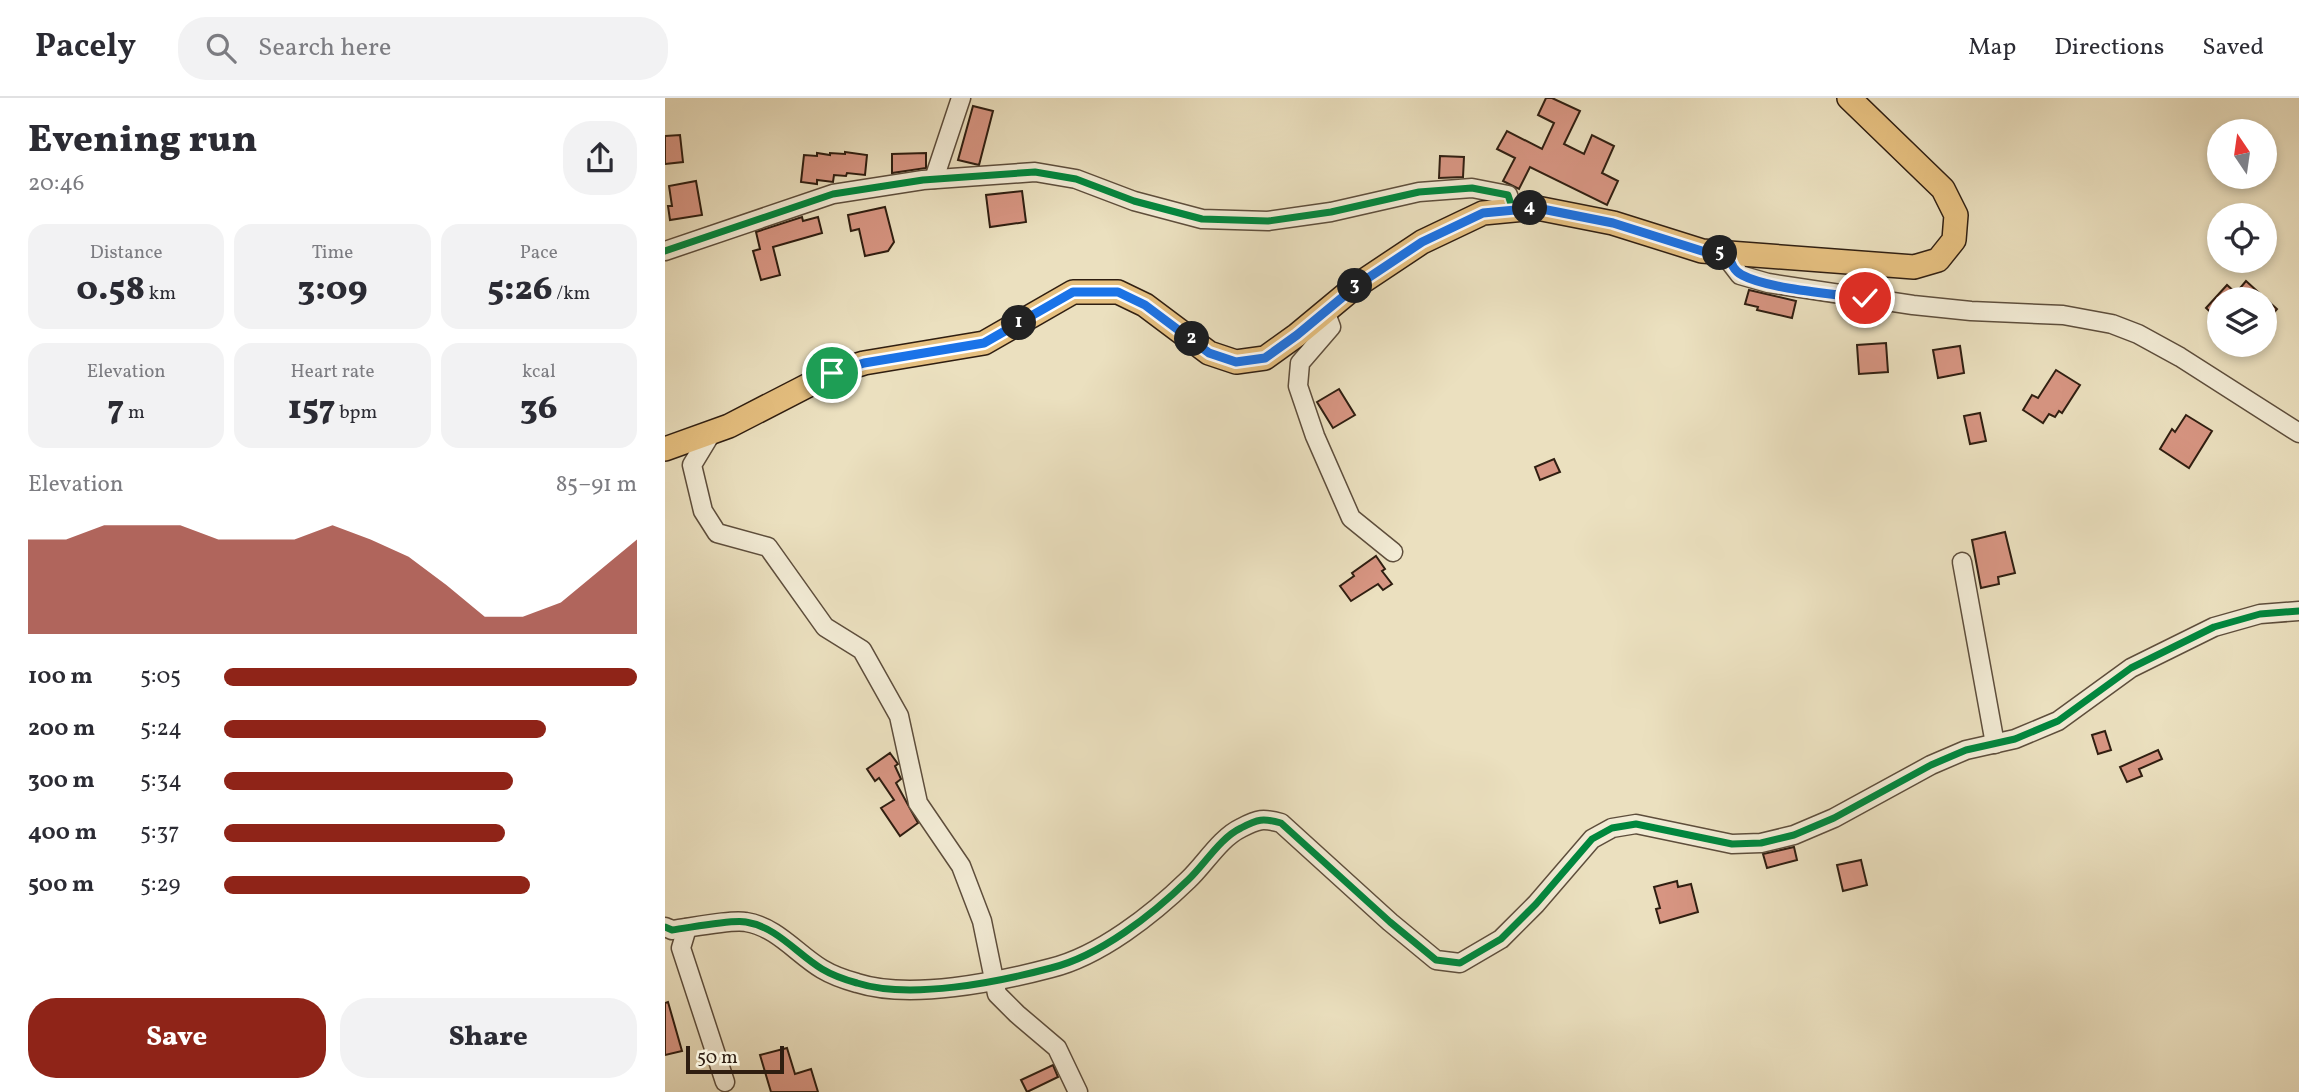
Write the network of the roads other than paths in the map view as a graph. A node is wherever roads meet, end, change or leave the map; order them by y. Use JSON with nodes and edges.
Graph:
{"nodes":[{"id":1,"x":961,"y":98,"type":"edge"},
{"id":2,"x":1849,"y":98,"type":"edge"},
{"id":3,"x":934,"y":179,"type":"junction"},
{"id":4,"x":1513,"y":210,"type":"junction"},
{"id":5,"x":665,"y":251,"type":"edge"},
{"id":6,"x":1729,"y":254,"type":"junction"},
{"id":7,"x":1325,"y":311,"type":"junction"},
{"id":8,"x":712,"y":432,"type":"junction"},
{"id":9,"x":2299,"y":433,"type":"edge"},
{"id":10,"x":665,"y":449,"type":"edge"},
{"id":11,"x":1393,"y":552,"type":"dead end"},
{"id":12,"x":1962,"y":562,"type":"dead end"},
{"id":13,"x":2299,"y":611,"type":"edge"},
{"id":14,"x":1995,"y":744,"type":"junction"},
{"id":15,"x":665,"y":927,"type":"edge"},
{"id":16,"x":687,"y":928,"type":"junction"},
{"id":17,"x":995,"y":980,"type":"junction"},
{"id":18,"x":725,"y":1082,"type":"dead end"},
{"id":19,"x":1078,"y":1092,"type":"edge"}],
"edges":[{"from":1,"to":3,"type":"street"},
{"from":2,"to":6,"type":"main road"},
{"from":3,"to":4,"type":"street"},
{"from":3,"to":5,"type":"street"},
{"from":4,"to":6,"type":"main road"},
{"from":4,"to":7,"type":"main road"},
{"from":6,"to":9,"type":"street"},
{"from":7,"to":8,"type":"main road"},
{"from":7,"to":11,"type":"street"},
{"from":8,"to":10,"type":"main road"},
{"from":8,"to":17,"type":"street"},
{"from":12,"to":14,"type":"street"},
{"from":13,"to":14,"type":"street"},
{"from":14,"to":17,"type":"street"},
{"from":15,"to":16,"type":"street"},
{"from":16,"to":17,"type":"street"},
{"from":16,"to":18,"type":"street"},
{"from":17,"to":19,"type":"street"}]}
